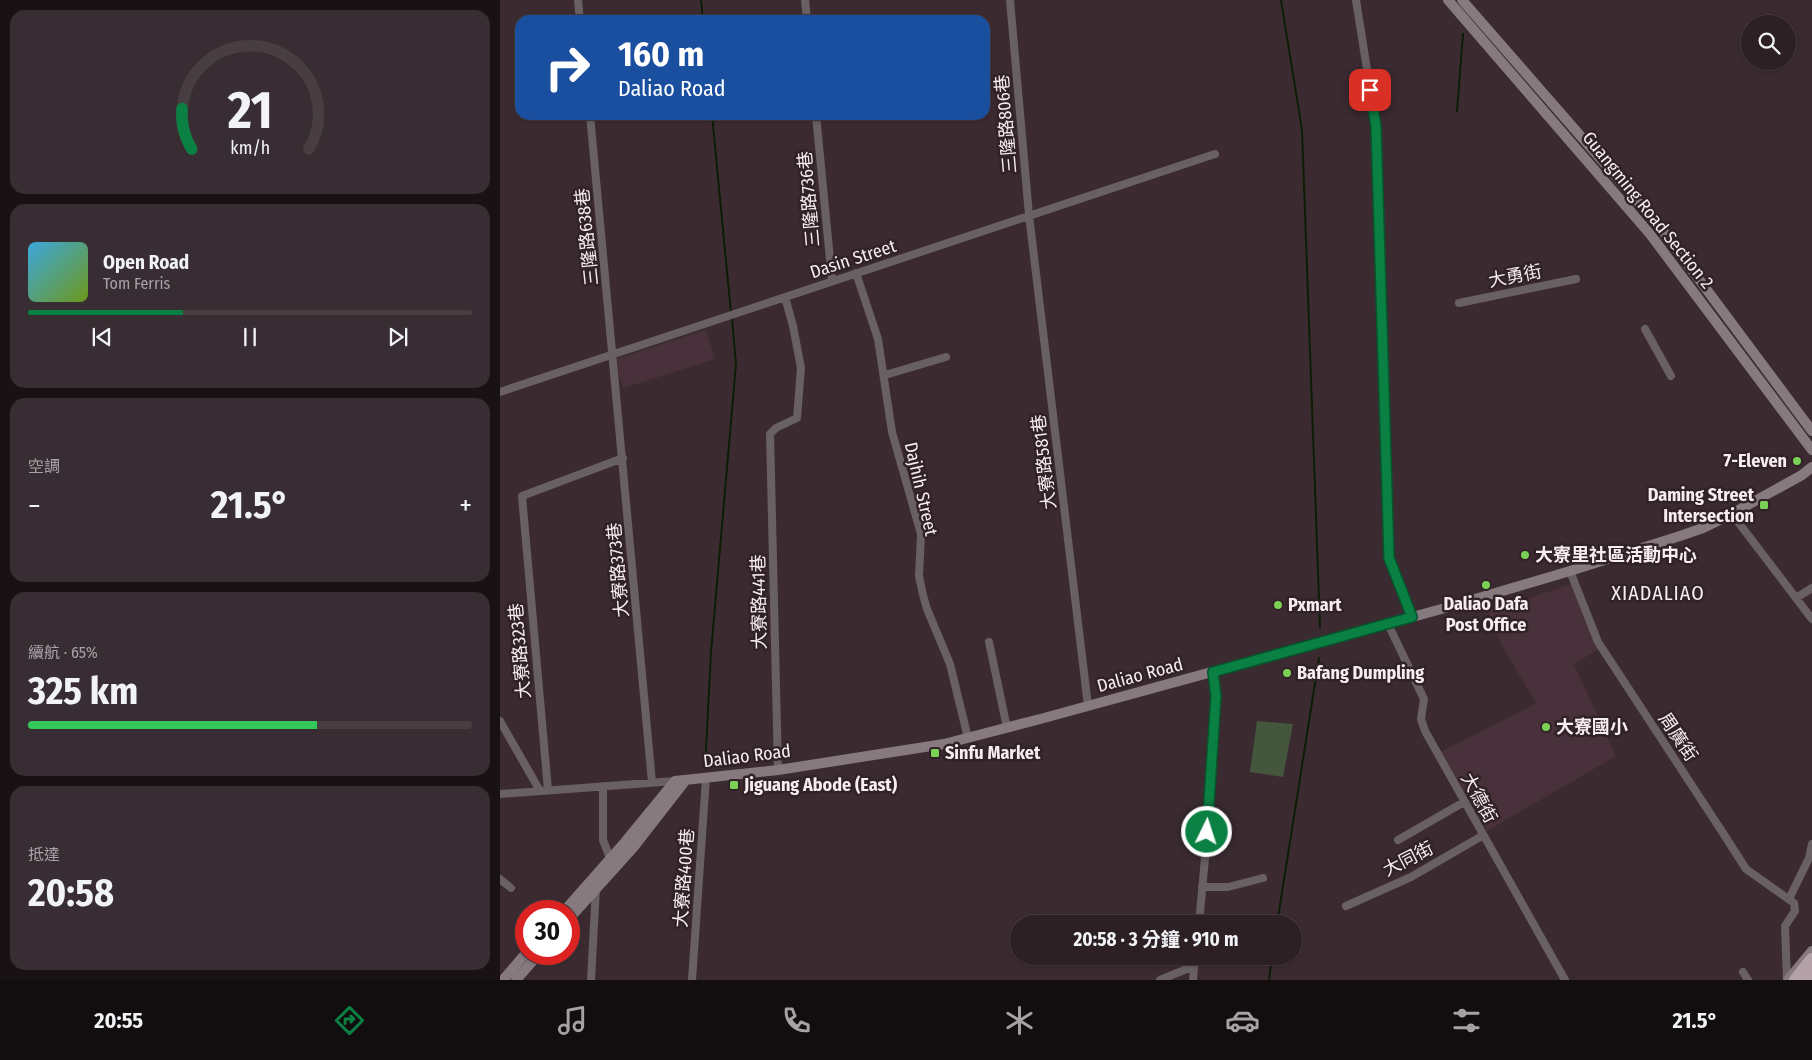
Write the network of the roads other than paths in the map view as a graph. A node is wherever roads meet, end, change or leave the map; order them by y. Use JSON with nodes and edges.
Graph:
{"nodes":[{"id":1,"x":578,"y":0,"type":"edge"},
{"id":2,"x":805,"y":0,"type":"edge"},
{"id":3,"x":1010,"y":0,"type":"edge"},
{"id":4,"x":1356,"y":0,"type":"edge"},
{"id":5,"x":1448,"y":0,"type":"edge"},
{"id":6,"x":1462,"y":0,"type":"edge"},
{"id":7,"x":580,"y":15,"type":"edge"},
{"id":8,"x":806,"y":15,"type":"edge"},
{"id":9,"x":590,"y":120,"type":"edge"},
{"id":10,"x":816,"y":120,"type":"edge"},
{"id":11,"x":1215,"y":154,"type":"dead end"},
{"id":12,"x":1029,"y":215,"type":"junction"},
{"id":13,"x":856,"y":274,"type":"junction"},
{"id":14,"x":1576,"y":279,"type":"dead end"},
{"id":15,"x":832,"y":280,"type":"junction"},
{"id":16,"x":785,"y":297,"type":"junction"},
{"id":17,"x":1459,"y":302,"type":"dead end"},
{"id":18,"x":1645,"y":329,"type":"dead end"},
{"id":19,"x":614,"y":356,"type":"junction"},
{"id":20,"x":946,"y":356,"type":"dead end"},
{"id":21,"x":885,"y":374,"type":"junction"},
{"id":22,"x":1671,"y":376,"type":"dead end"},
{"id":23,"x":500,"y":392,"type":"edge"},
{"id":24,"x":1812,"y":431,"type":"edge"},
{"id":25,"x":1812,"y":450,"type":"edge"},
{"id":26,"x":623,"y":458,"type":"junction"},
{"id":27,"x":1812,"y":466,"type":"edge"},
{"id":28,"x":1732,"y":514,"type":"junction"},
{"id":29,"x":1570,"y":571,"type":"junction"},
{"id":30,"x":1812,"y":588,"type":"edge"},
{"id":31,"x":1796,"y":598,"type":"junction"},
{"id":32,"x":1412,"y":617,"type":"junction"},
{"id":33,"x":1812,"y":619,"type":"edge"},
{"id":34,"x":1388,"y":624,"type":"junction"},
{"id":35,"x":989,"y":642,"type":"dead end"},
{"id":36,"x":1213,"y":672,"type":"junction"},
{"id":37,"x":1088,"y":706,"type":"junction"},
{"id":38,"x":500,"y":721,"type":"edge"},
{"id":39,"x":1007,"y":728,"type":"junction"},
{"id":40,"x":968,"y":738,"type":"junction"},
{"id":41,"x":778,"y":770,"type":"junction"},
{"id":42,"x":706,"y":778,"type":"junction"},
{"id":43,"x":675,"y":780,"type":"junction"},
{"id":44,"x":686,"y":780,"type":"junction"},
{"id":45,"x":652,"y":782,"type":"junction"},
{"id":46,"x":603,"y":786,"type":"junction"},
{"id":47,"x":544,"y":791,"type":"junction"},
{"id":48,"x":500,"y":794,"type":"edge"},
{"id":49,"x":1464,"y":802,"type":"junction"},
{"id":50,"x":1482,"y":836,"type":"junction"},
{"id":51,"x":1398,"y":840,"type":"dead end"},
{"id":52,"x":1812,"y":844,"type":"edge"},
{"id":53,"x":610,"y":858,"type":"junction"},
{"id":54,"x":1263,"y":878,"type":"dead end"},
{"id":55,"x":500,"y":879,"type":"edge"},
{"id":56,"x":1202,"y":887,"type":"junction"},
{"id":57,"x":511,"y":888,"type":"dead end"},
{"id":58,"x":596,"y":888,"type":"junction"},
{"id":59,"x":1789,"y":899,"type":"junction"},
{"id":60,"x":574,"y":900,"type":"edge"},
{"id":61,"x":580,"y":906,"type":"edge"},
{"id":62,"x":1346,"y":906,"type":"dead end"},
{"id":63,"x":1200,"y":915,"type":"edge"},
{"id":64,"x":1812,"y":950,"type":"edge"},
{"id":65,"x":1812,"y":960,"type":"edge"},
{"id":66,"x":516,"y":965,"type":"edge"},
{"id":67,"x":529,"y":965,"type":"edge"},
{"id":68,"x":1194,"y":966,"type":"joint"},
{"id":69,"x":1743,"y":972,"type":"dead end"},
{"id":70,"x":1812,"y":977,"type":"edge"},
{"id":71,"x":503,"y":980,"type":"edge"},
{"id":72,"x":516,"y":980,"type":"edge"},
{"id":73,"x":591,"y":980,"type":"edge"},
{"id":74,"x":692,"y":980,"type":"edge"},
{"id":75,"x":1160,"y":980,"type":"edge"},
{"id":76,"x":1194,"y":980,"type":"edge"},
{"id":77,"x":1565,"y":980,"type":"edge"},
{"id":78,"x":1748,"y":980,"type":"edge"},
{"id":79,"x":1788,"y":980,"type":"edge"},
{"id":80,"x":1796,"y":980,"type":"edge"},
{"id":81,"x":1810,"y":980,"type":"edge"}],
"edges":[{"from":1,"to":7,"type":"street"},
{"from":2,"to":8,"type":"street"},
{"from":3,"to":12,"type":"street","name":"三隆路806巷"},
{"from":4,"to":32,"type":"street"},
{"from":5,"to":25,"type":"street","name":"Guangming Road Section 2"},
{"from":6,"to":24,"type":"street","name":"Guangming Road Section 2"},
{"from":9,"to":19,"type":"street","name":"三隆路638巷"},
{"from":10,"to":15,"type":"street","name":"三隆路736巷"},
{"from":11,"to":12,"type":"street","name":"Dasin Street"},
{"from":12,"to":13,"type":"street","name":"Dasin Street"},
{"from":12,"to":37,"type":"street","name":"大寮路581巷"},
{"from":13,"to":15,"type":"street","name":"Dasin Street"},
{"from":13,"to":21,"type":"street","name":"Dajhih Street"},
{"from":14,"to":17,"type":"street","name":"大勇街"},
{"from":15,"to":16,"type":"street","name":"Dasin Street"},
{"from":16,"to":19,"type":"street","name":"Dasin Street"},
{"from":16,"to":41,"type":"street","name":"大寮路441巷"},
{"from":18,"to":22,"type":"street"},
{"from":19,"to":23,"type":"street","name":"Dasin Street"},
{"from":19,"to":26,"type":"street","name":"大寮路373巷"},
{"from":20,"to":21,"type":"street"},
{"from":21,"to":40,"type":"street","name":"Dajhih Street"},
{"from":26,"to":45,"type":"street","name":"大寮路373巷"},
{"from":26,"to":47,"type":"street","name":"大寮路323巷"},
{"from":27,"to":28,"type":"street","name":"Daliao Road"},
{"from":28,"to":29,"type":"street","name":"Daliao Road"},
{"from":28,"to":31,"type":"street"},
{"from":29,"to":32,"type":"street","name":"Daliao Road"},
{"from":29,"to":59,"type":"street","name":"周廣街"},
{"from":30,"to":31,"type":"street"},
{"from":31,"to":33,"type":"street"},
{"from":32,"to":34,"type":"street","name":"Daliao Road"},
{"from":34,"to":36,"type":"street","name":"Daliao Road"},
{"from":34,"to":49,"type":"street","name":"大德街"},
{"from":35,"to":39,"type":"street"},
{"from":36,"to":37,"type":"street","name":"Daliao Road"},
{"from":36,"to":56,"type":"street"},
{"from":37,"to":39,"type":"street","name":"Daliao Road"},
{"from":38,"to":47,"type":"street"},
{"from":39,"to":40,"type":"street","name":"Daliao Road"},
{"from":40,"to":41,"type":"street","name":"Daliao Road"},
{"from":41,"to":42,"type":"street","name":"Daliao Road"},
{"from":42,"to":44,"type":"street","name":"Daliao Road"},
{"from":42,"to":74,"type":"street","name":"大寮路400巷"},
{"from":43,"to":44,"type":"street","name":"Daliao Road"},
{"from":43,"to":45,"type":"street"},
{"from":43,"to":53,"type":"street"},
{"from":44,"to":58,"type":"street"},
{"from":45,"to":46,"type":"street"},
{"from":46,"to":47,"type":"street"},
{"from":46,"to":53,"type":"street"},
{"from":47,"to":48,"type":"street"},
{"from":49,"to":50,"type":"street","name":"大德街"},
{"from":49,"to":51,"type":"street"},
{"from":50,"to":62,"type":"street","name":"大同街"},
{"from":50,"to":77,"type":"street","name":"大德街"},
{"from":52,"to":59,"type":"street"},
{"from":53,"to":60,"type":"street"},
{"from":54,"to":56,"type":"street"},
{"from":55,"to":57,"type":"street"},
{"from":56,"to":63,"type":"street"},
{"from":58,"to":61,"type":"street"},
{"from":58,"to":73,"type":"street"},
{"from":59,"to":79,"type":"street"},
{"from":64,"to":79,"type":"street"},
{"from":65,"to":80,"type":"highway"},
{"from":66,"to":71,"type":"street"},
{"from":67,"to":72,"type":"street"},
{"from":68,"to":75,"type":"street"},
{"from":68,"to":76,"type":"street"},
{"from":69,"to":78,"type":"street"},
{"from":70,"to":81,"type":"highway"}]}
